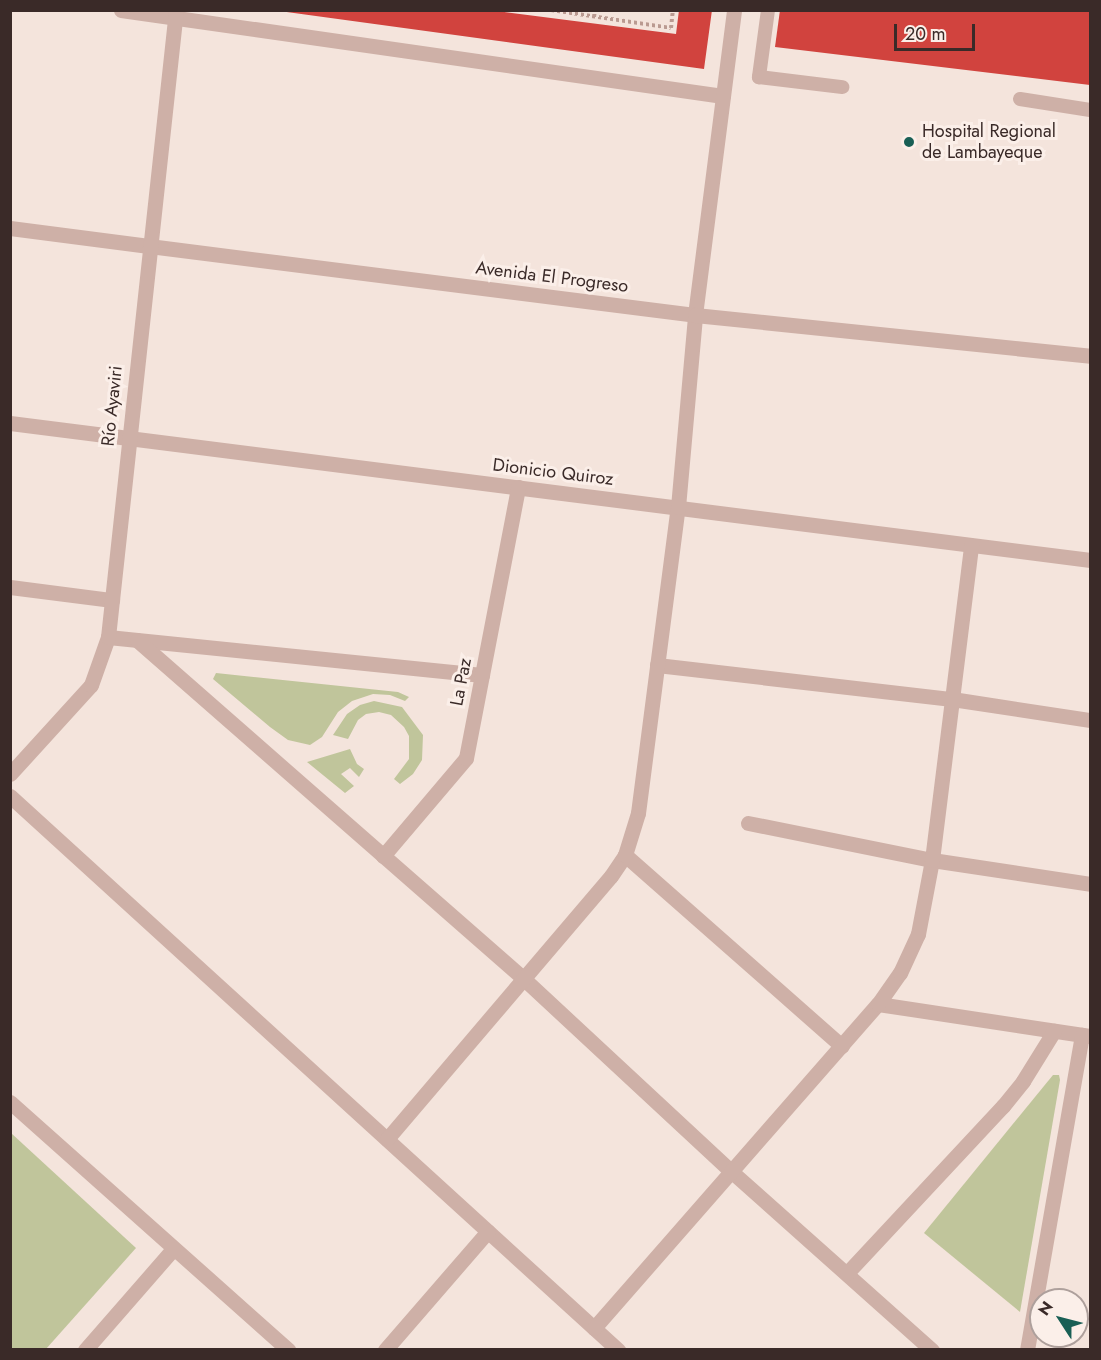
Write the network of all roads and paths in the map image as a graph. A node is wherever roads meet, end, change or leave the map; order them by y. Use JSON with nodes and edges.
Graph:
{"nodes":[{"id":1,"x":121,"y":10,"type":"edge"},
{"id":2,"x":551,"y":10,"type":"edge"},
{"id":3,"x":595,"y":10,"type":"edge"},
{"id":4,"x":673,"y":10,"type":"edge"},
{"id":5,"x":734,"y":10,"type":"edge"},
{"id":6,"x":768,"y":10,"type":"edge"},
{"id":7,"x":176,"y":14,"type":"edge"},
{"id":8,"x":594,"y":17,"type":"junction"},
{"id":9,"x":842,"y":87,"type":"dead end"},
{"id":10,"x":723,"y":96,"type":"junction"},
{"id":11,"x":1020,"y":99,"type":"dead end"},
{"id":12,"x":1090,"y":110,"type":"edge"},
{"id":13,"x":10,"y":228,"type":"edge"},
{"id":14,"x":148,"y":246,"type":"junction"},
{"id":15,"x":695,"y":315,"type":"junction"},
{"id":16,"x":1090,"y":354,"type":"edge"},
{"id":17,"x":10,"y":423,"type":"edge"},
{"id":18,"x":128,"y":438,"type":"junction"},
{"id":19,"x":518,"y":487,"type":"junction"},
{"id":20,"x":678,"y":507,"type":"junction"},
{"id":21,"x":971,"y":545,"type":"junction"},
{"id":22,"x":1090,"y":560,"type":"edge"},
{"id":23,"x":10,"y":587,"type":"edge"},
{"id":24,"x":112,"y":600,"type":"junction"},
{"id":25,"x":108,"y":636,"type":"junction"},
{"id":26,"x":137,"y":640,"type":"junction"},
{"id":27,"x":657,"y":665,"type":"junction"},
{"id":28,"x":482,"y":675,"type":"junction"},
{"id":29,"x":952,"y":699,"type":"junction"},
{"id":30,"x":1090,"y":720,"type":"edge"},
{"id":31,"x":10,"y":774,"type":"edge"},
{"id":32,"x":10,"y":796,"type":"edge"},
{"id":33,"x":748,"y":823,"type":"dead end"},
{"id":34,"x":625,"y":855,"type":"junction"},
{"id":35,"x":383,"y":856,"type":"junction"},
{"id":36,"x":932,"y":860,"type":"junction"},
{"id":37,"x":1090,"y":884,"type":"edge"},
{"id":38,"x":524,"y":980,"type":"junction"},
{"id":39,"x":878,"y":1004,"type":"junction"},
{"id":40,"x":1054,"y":1031,"type":"junction"},
{"id":41,"x":1086,"y":1036,"type":"edge"},
{"id":42,"x":842,"y":1046,"type":"junction"},
{"id":43,"x":10,"y":1102,"type":"edge"},
{"id":44,"x":387,"y":1139,"type":"junction"},
{"id":45,"x":732,"y":1172,"type":"junction"},
{"id":46,"x":488,"y":1231,"type":"junction"},
{"id":47,"x":173,"y":1249,"type":"junction"},
{"id":48,"x":847,"y":1273,"type":"junction"},
{"id":49,"x":594,"y":1328,"type":"junction"},
{"id":50,"x":85,"y":1350,"type":"edge"},
{"id":51,"x":288,"y":1350,"type":"edge"},
{"id":52,"x":385,"y":1350,"type":"edge"},
{"id":53,"x":618,"y":1350,"type":"edge"},
{"id":54,"x":932,"y":1350,"type":"edge"},
{"id":55,"x":1027,"y":1350,"type":"edge"}],
"edges":[{"from":1,"to":7,"type":"street"},
{"from":2,"to":8,"type":"path"},
{"from":3,"to":8,"type":"path"},
{"from":4,"to":8,"type":"path"},
{"from":5,"to":10,"type":"street"},
{"from":6,"to":9,"type":"lane"},
{"from":7,"to":10,"type":"street"},
{"from":7,"to":14,"type":"street","name":"Río Ayaviri"},
{"from":10,"to":15,"type":"street"},
{"from":11,"to":12,"type":"lane"},
{"from":13,"to":14,"type":"street","name":"Avenida El Progreso"},
{"from":14,"to":15,"type":"street","name":"Avenida El Progreso"},
{"from":14,"to":18,"type":"street","name":"Río Ayaviri"},
{"from":15,"to":16,"type":"street","name":"Avenida El Progreso"},
{"from":15,"to":20,"type":"street"},
{"from":17,"to":18,"type":"street","name":"Dionicio Quiroz"},
{"from":18,"to":19,"type":"street","name":"Dionicio Quiroz"},
{"from":18,"to":24,"type":"street","name":"Río Ayaviri"},
{"from":19,"to":20,"type":"street","name":"Dionicio Quiroz"},
{"from":19,"to":28,"type":"street","name":"La Paz"},
{"from":20,"to":21,"type":"street","name":"Dionicio Quiroz"},
{"from":20,"to":27,"type":"street"},
{"from":21,"to":22,"type":"street","name":"Dionicio Quiroz"},
{"from":21,"to":29,"type":"street"},
{"from":23,"to":24,"type":"street"},
{"from":24,"to":25,"type":"street","name":"Río Ayaviri"},
{"from":25,"to":26,"type":"street"},
{"from":25,"to":31,"type":"street","name":"Río Ayaviri"},
{"from":26,"to":28,"type":"street"},
{"from":26,"to":35,"type":"street"},
{"from":27,"to":29,"type":"street"},
{"from":27,"to":34,"type":"street"},
{"from":28,"to":35,"type":"street","name":"La Paz"},
{"from":29,"to":30,"type":"street"},
{"from":29,"to":36,"type":"street"},
{"from":32,"to":44,"type":"street"},
{"from":33,"to":36,"type":"street"},
{"from":34,"to":38,"type":"street"},
{"from":34,"to":42,"type":"street"},
{"from":35,"to":38,"type":"street"},
{"from":36,"to":37,"type":"street"},
{"from":36,"to":39,"type":"street"},
{"from":38,"to":44,"type":"street"},
{"from":38,"to":45,"type":"street"},
{"from":39,"to":40,"type":"street"},
{"from":39,"to":42,"type":"street"},
{"from":40,"to":41,"type":"street"},
{"from":40,"to":48,"type":"street"},
{"from":41,"to":55,"type":"street"},
{"from":42,"to":45,"type":"street"},
{"from":43,"to":47,"type":"street"},
{"from":44,"to":46,"type":"street"},
{"from":45,"to":48,"type":"street"},
{"from":45,"to":49,"type":"street"},
{"from":46,"to":49,"type":"street"},
{"from":46,"to":52,"type":"street"},
{"from":47,"to":50,"type":"street"},
{"from":47,"to":51,"type":"street"},
{"from":48,"to":54,"type":"street"},
{"from":49,"to":53,"type":"street"}]}
